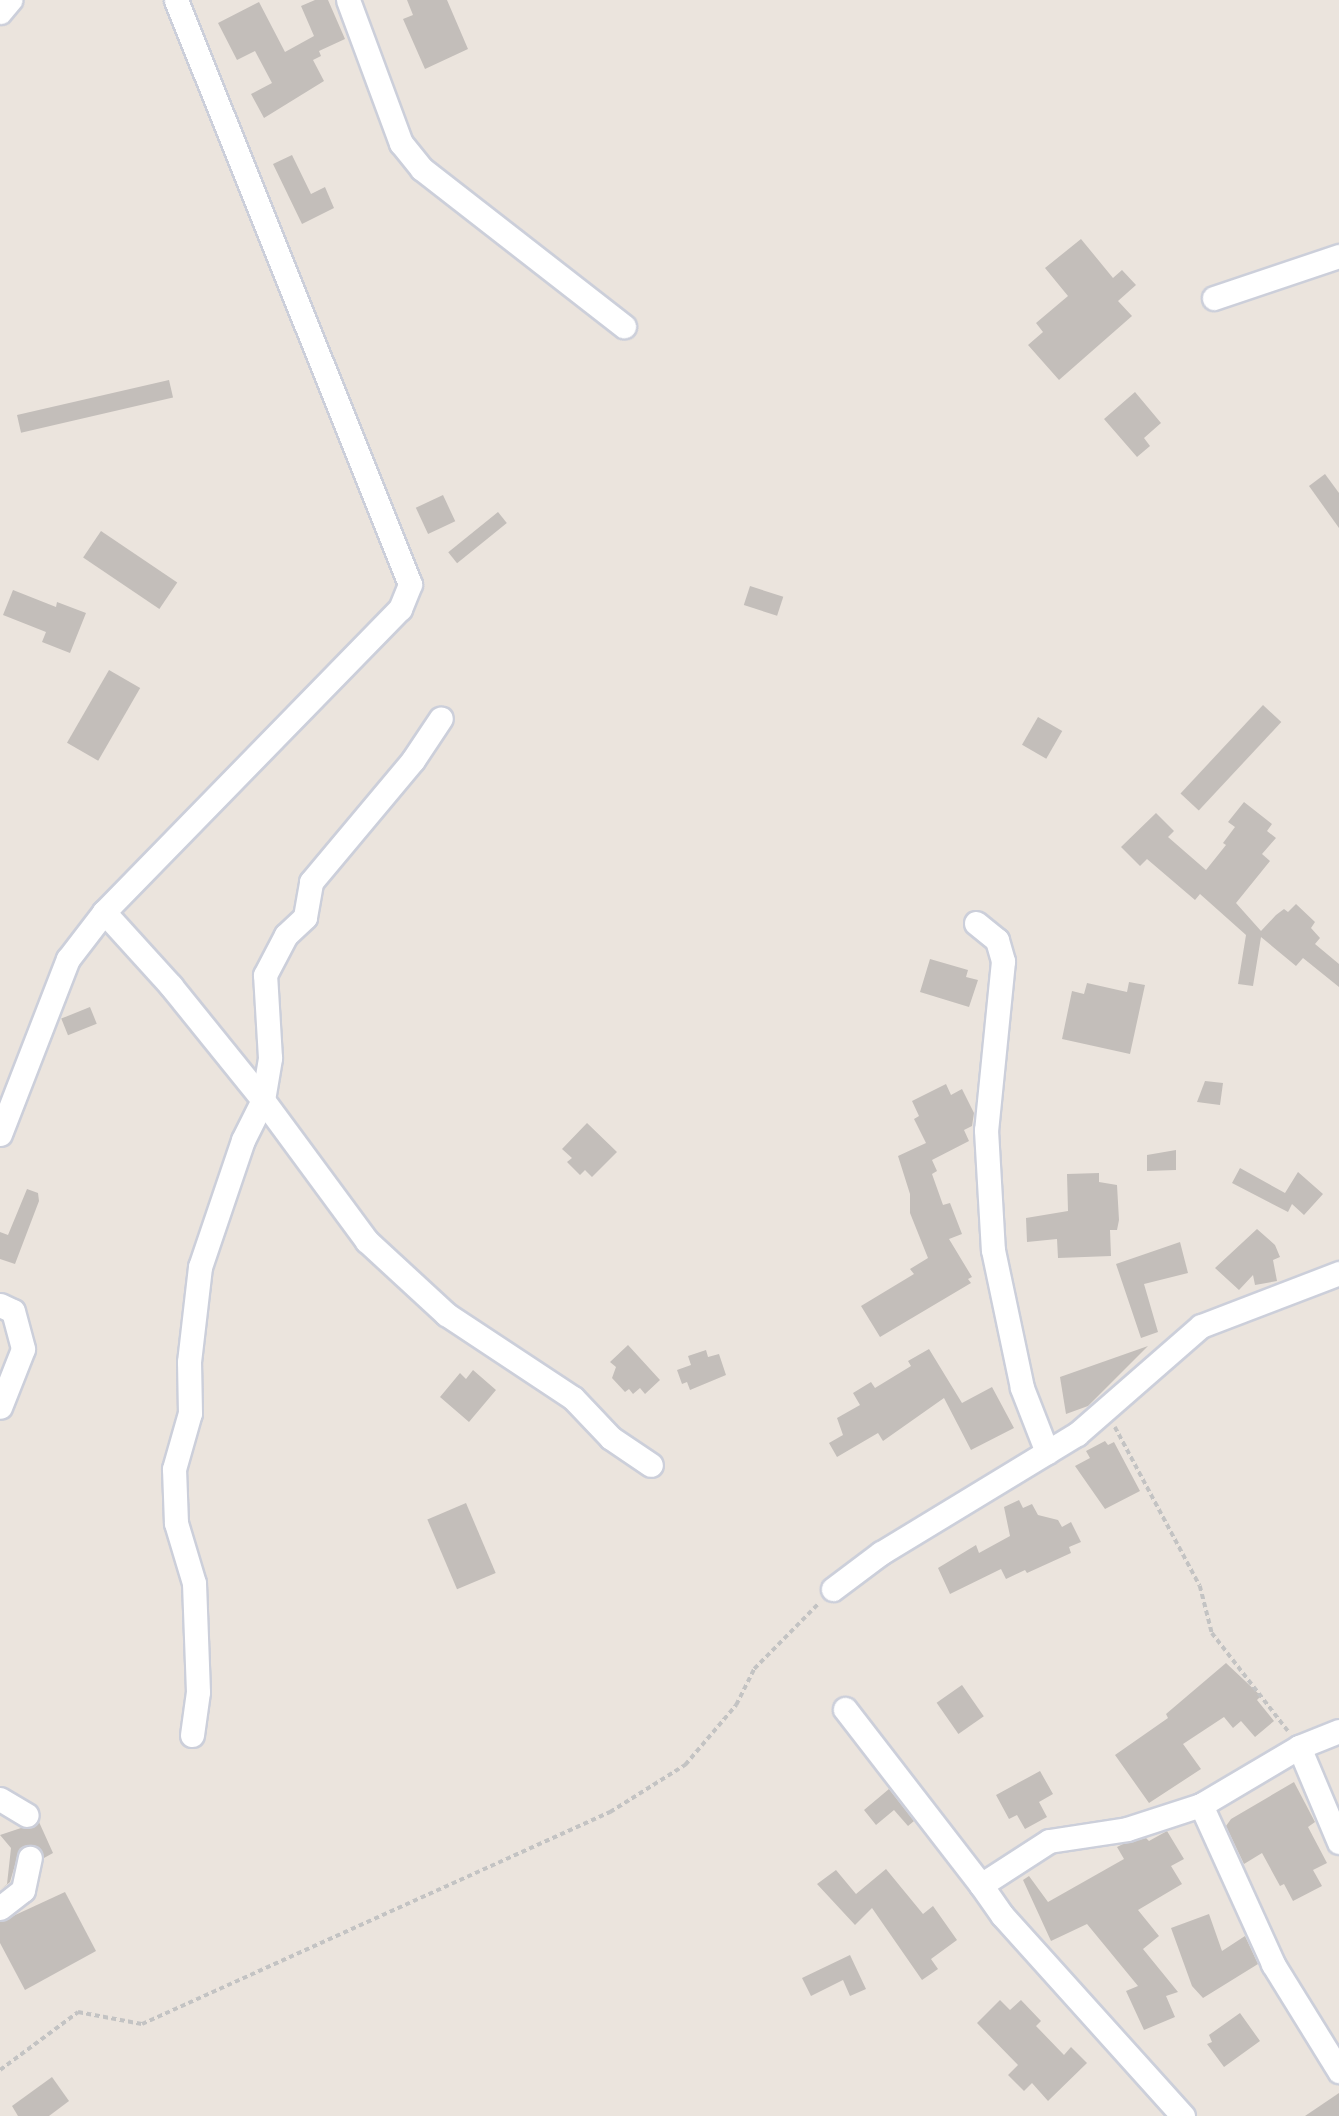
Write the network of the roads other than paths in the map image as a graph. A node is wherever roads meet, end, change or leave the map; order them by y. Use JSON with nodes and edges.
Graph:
{"nodes":[{"id":1,"x":10,"y":0,"type":"edge"},
{"id":2,"x":176,"y":0,"type":"edge"},
{"id":3,"x":348,"y":0,"type":"edge"},
{"id":4,"x":0,"y":12,"type":"edge"},
{"id":5,"x":1339,"y":256,"type":"edge"},
{"id":6,"x":1213,"y":298,"type":"dead end"},
{"id":7,"x":624,"y":326,"type":"dead end"},
{"id":8,"x":441,"y":718,"type":"dead end"},
{"id":9,"x":104,"y":912,"type":"junction"},
{"id":10,"x":976,"y":923,"type":"dead end"},
{"id":11,"x":263,"y":1100,"type":"junction"},
{"id":12,"x":0,"y":1134,"type":"edge"},
{"id":13,"x":1339,"y":1273,"type":"edge"},
{"id":14,"x":0,"y":1305,"type":"edge"},
{"id":15,"x":0,"y":1407,"type":"edge"},
{"id":16,"x":1047,"y":1452,"type":"junction"},
{"id":17,"x":651,"y":1465,"type":"dead end"},
{"id":18,"x":833,"y":1589,"type":"road end"},
{"id":19,"x":845,"y":1709,"type":"dead end"},
{"id":20,"x":1339,"y":1731,"type":"edge"},
{"id":21,"x":192,"y":1735,"type":"dead end"},
{"id":22,"x":1299,"y":1747,"type":"junction"},
{"id":23,"x":0,"y":1799,"type":"edge"},
{"id":24,"x":1201,"y":1805,"type":"junction"},
{"id":25,"x":27,"y":1815,"type":"dead end"},
{"id":26,"x":1339,"y":1842,"type":"edge"},
{"id":27,"x":30,"y":1858,"type":"dead end"},
{"id":28,"x":981,"y":1885,"type":"junction"},
{"id":29,"x":0,"y":1908,"type":"edge"},
{"id":30,"x":1339,"y":2071,"type":"edge"},
{"id":31,"x":1183,"y":2116,"type":"edge"}],
"edges":[{"from":1,"to":4,"type":"street"},
{"from":2,"to":9,"type":"street"},
{"from":3,"to":7,"type":"street"},
{"from":5,"to":6,"type":"street"},
{"from":8,"to":11,"type":"street"},
{"from":9,"to":11,"type":"street"},
{"from":9,"to":12,"type":"street"},
{"from":10,"to":16,"type":"street"},
{"from":11,"to":17,"type":"street"},
{"from":11,"to":21,"type":"street"},
{"from":13,"to":16,"type":"street"},
{"from":14,"to":15,"type":"street"},
{"from":16,"to":18,"type":"street"},
{"from":19,"to":28,"type":"street"},
{"from":20,"to":22,"type":"street"},
{"from":22,"to":24,"type":"street"},
{"from":22,"to":26,"type":"street"},
{"from":23,"to":25,"type":"street"},
{"from":24,"to":28,"type":"street"},
{"from":24,"to":30,"type":"street"},
{"from":27,"to":29,"type":"street"},
{"from":28,"to":31,"type":"street"}]}
